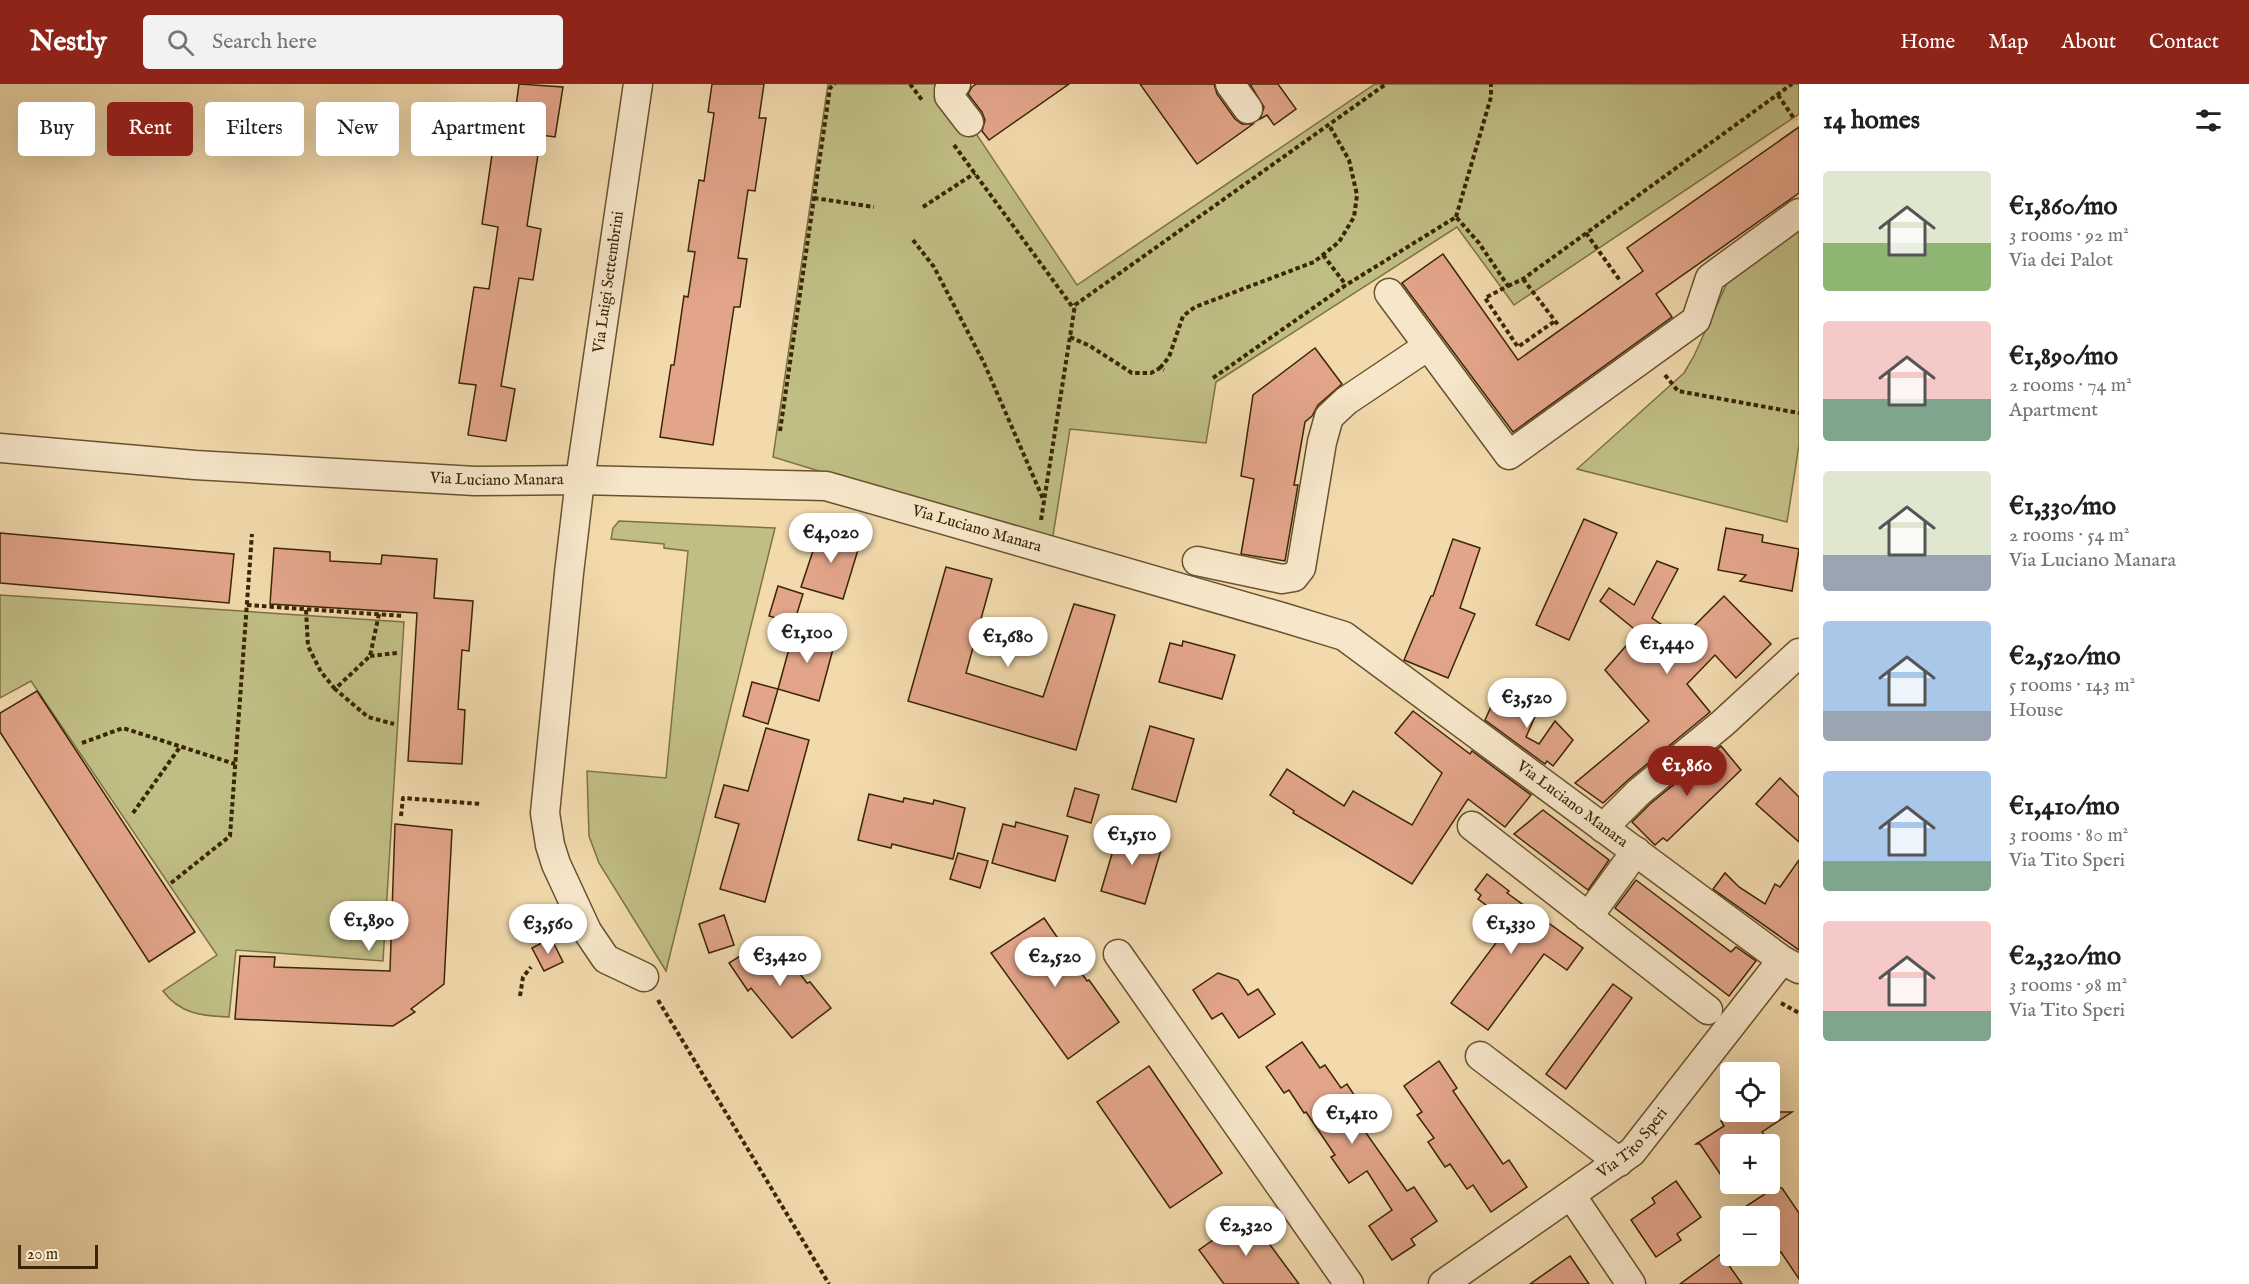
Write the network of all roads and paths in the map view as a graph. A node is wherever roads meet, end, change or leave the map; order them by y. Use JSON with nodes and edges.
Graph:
{"nodes":[{"id":1,"x":638,"y":84,"type":"edge"},
{"id":2,"x":835,"y":84,"type":"edge"},
{"id":3,"x":910,"y":84,"type":"edge"},
{"id":4,"x":956,"y":84,"type":"edge"},
{"id":5,"x":1230,"y":84,"type":"edge"},
{"id":6,"x":1386,"y":84,"type":"edge"},
{"id":7,"x":1491,"y":84,"type":"edge"},
{"id":8,"x":1792,"y":84,"type":"edge"},
{"id":9,"x":1778,"y":95,"type":"junction"},
{"id":10,"x":923,"y":102,"type":"dead end"},
{"id":11,"x":1248,"y":109,"type":"dead end"},
{"id":12,"x":1795,"y":120,"type":"dead end"},
{"id":13,"x":1329,"y":125,"type":"junction"},
{"id":14,"x":959,"y":130,"type":"joint"},
{"id":15,"x":975,"y":173,"type":"junction"},
{"id":16,"x":814,"y":198,"type":"junction"},
{"id":17,"x":874,"y":207,"type":"dead end"},
{"id":18,"x":923,"y":207,"type":"dead end"},
{"id":19,"x":1799,"y":213,"type":"edge"},
{"id":20,"x":1456,"y":217,"type":"dead end"},
{"id":21,"x":1586,"y":233,"type":"junction"},
{"id":22,"x":913,"y":240,"type":"dead end"},
{"id":23,"x":1323,"y":255,"type":"junction"},
{"id":24,"x":1523,"y":279,"type":"junction"},
{"id":25,"x":1621,"y":282,"type":"dead end"},
{"id":26,"x":1346,"y":285,"type":"dead end"},
{"id":27,"x":1508,"y":286,"type":"dead end"},
{"id":28,"x":1389,"y":293,"type":"dead end"},
{"id":29,"x":1074,"y":309,"type":"junction"},
{"id":30,"x":1559,"y":326,"type":"dead end"},
{"id":31,"x":1070,"y":337,"type":"junction"},
{"id":32,"x":1428,"y":346,"type":"junction"},
{"id":33,"x":1649,"y":355,"type":"junction"},
{"id":34,"x":1799,"y":413,"type":"edge"},
{"id":35,"x":780,"y":431,"type":"dead end"},
{"id":36,"x":0,"y":448,"type":"edge"},
{"id":37,"x":580,"y":480,"type":"junction"},
{"id":38,"x":1044,"y":501,"type":"junction"},
{"id":39,"x":252,"y":534,"type":"dead end"},
{"id":40,"x":1036,"y":547,"type":"junction"},
{"id":41,"x":1197,"y":561,"type":"dead end"},
{"id":42,"x":247,"y":605,"type":"junction"},
{"id":43,"x":306,"y":610,"type":"junction"},
{"id":44,"x":379,"y":614,"type":"junction"},
{"id":45,"x":404,"y":616,"type":"dead end"},
{"id":46,"x":397,"y":653,"type":"dead end"},
{"id":47,"x":1799,"y":653,"type":"edge"},
{"id":48,"x":370,"y":656,"type":"junction"},
{"id":49,"x":334,"y":689,"type":"junction"},
{"id":50,"x":394,"y":724,"type":"dead end"},
{"id":51,"x":82,"y":743,"type":"dead end"},
{"id":52,"x":180,"y":747,"type":"junction"},
{"id":53,"x":235,"y":764,"type":"junction"},
{"id":54,"x":481,"y":804,"type":"dead end"},
{"id":55,"x":134,"y":813,"type":"dead end"},
{"id":56,"x":401,"y":816,"type":"dead end"},
{"id":57,"x":1472,"y":826,"type":"dead end"},
{"id":58,"x":1604,"y":828,"type":"junction"},
{"id":59,"x":1636,"y":852,"type":"junction"},
{"id":60,"x":171,"y":883,"type":"dead end"},
{"id":61,"x":1588,"y":917,"type":"junction"},
{"id":62,"x":1118,"y":954,"type":"dead end"},
{"id":63,"x":1791,"y":965,"type":"edge"},
{"id":64,"x":531,"y":967,"type":"dead end"},
{"id":65,"x":644,"y":977,"type":"joint"},
{"id":66,"x":520,"y":996,"type":"dead end"},
{"id":67,"x":1708,"y":1010,"type":"dead end"},
{"id":68,"x":1480,"y":1056,"type":"dead end"},
{"id":69,"x":1619,"y":1162,"type":"junction"},
{"id":70,"x":1571,"y":1195,"type":"junction"},
{"id":71,"x":829,"y":1284,"type":"edge"},
{"id":72,"x":1349,"y":1284,"type":"edge"},
{"id":73,"x":1443,"y":1284,"type":"edge"},
{"id":74,"x":1631,"y":1284,"type":"edge"}],
"edges":[{"from":1,"to":37,"type":"street","name":"Via Luigi Settembrini"},
{"from":2,"to":16,"type":"path"},
{"from":3,"to":10,"type":"path"},
{"from":4,"to":14,"type":"street"},
{"from":5,"to":11,"type":"street"},
{"from":6,"to":13,"type":"path"},
{"from":7,"to":20,"type":"path"},
{"from":8,"to":9,"type":"path"},
{"from":9,"to":12,"type":"path"},
{"from":9,"to":21,"type":"path"},
{"from":13,"to":23,"type":"path"},
{"from":13,"to":29,"type":"path"},
{"from":14,"to":15,"type":"path"},
{"from":15,"to":18,"type":"path"},
{"from":15,"to":29,"type":"path"},
{"from":16,"to":17,"type":"path"},
{"from":16,"to":35,"type":"path"},
{"from":19,"to":33,"type":"street"},
{"from":21,"to":24,"type":"path"},
{"from":21,"to":25,"type":"path"},
{"from":22,"to":38,"type":"path"},
{"from":23,"to":26,"type":"path"},
{"from":23,"to":31,"type":"path"},
{"from":24,"to":27,"type":"path"},
{"from":24,"to":30,"type":"path"},
{"from":28,"to":32,"type":"street"},
{"from":29,"to":31,"type":"path"},
{"from":31,"to":38,"type":"path"},
{"from":32,"to":33,"type":"street"},
{"from":32,"to":41,"type":"street"},
{"from":33,"to":34,"type":"path"},
{"from":36,"to":37,"type":"street","name":"Via Luciano Manara"},
{"from":37,"to":40,"type":"street","name":"Via Luciano Manara"},
{"from":37,"to":65,"type":"street","name":"Via Luigi Settembrini"},
{"from":38,"to":40,"type":"path"},
{"from":39,"to":42,"type":"path"},
{"from":40,"to":58,"type":"street","name":"Via Luciano Manara"},
{"from":42,"to":43,"type":"path"},
{"from":42,"to":53,"type":"path"},
{"from":43,"to":44,"type":"path"},
{"from":43,"to":49,"type":"path"},
{"from":44,"to":45,"type":"path"},
{"from":44,"to":48,"type":"path"},
{"from":46,"to":48,"type":"path"},
{"from":47,"to":58,"type":"street"},
{"from":48,"to":49,"type":"path"},
{"from":49,"to":50,"type":"path"},
{"from":51,"to":52,"type":"path"},
{"from":52,"to":53,"type":"path"},
{"from":52,"to":55,"type":"path"},
{"from":53,"to":60,"type":"path"},
{"from":54,"to":56,"type":"path"},
{"from":57,"to":61,"type":"street"},
{"from":58,"to":59,"type":"street","name":"Via Luciano Manara"},
{"from":59,"to":61,"type":"street"},
{"from":59,"to":63,"type":"street","name":"Via Luciano Manara"},
{"from":61,"to":67,"type":"street"},
{"from":62,"to":72,"type":"street"},
{"from":63,"to":69,"type":"street","name":"Via Tito Speri"},
{"from":64,"to":66,"type":"path"},
{"from":65,"to":71,"type":"path"},
{"from":68,"to":69,"type":"street"},
{"from":69,"to":70,"type":"street","name":"Via Tito Speri"},
{"from":70,"to":73,"type":"street","name":"Via Tito Speri"},
{"from":70,"to":74,"type":"street"}]}
